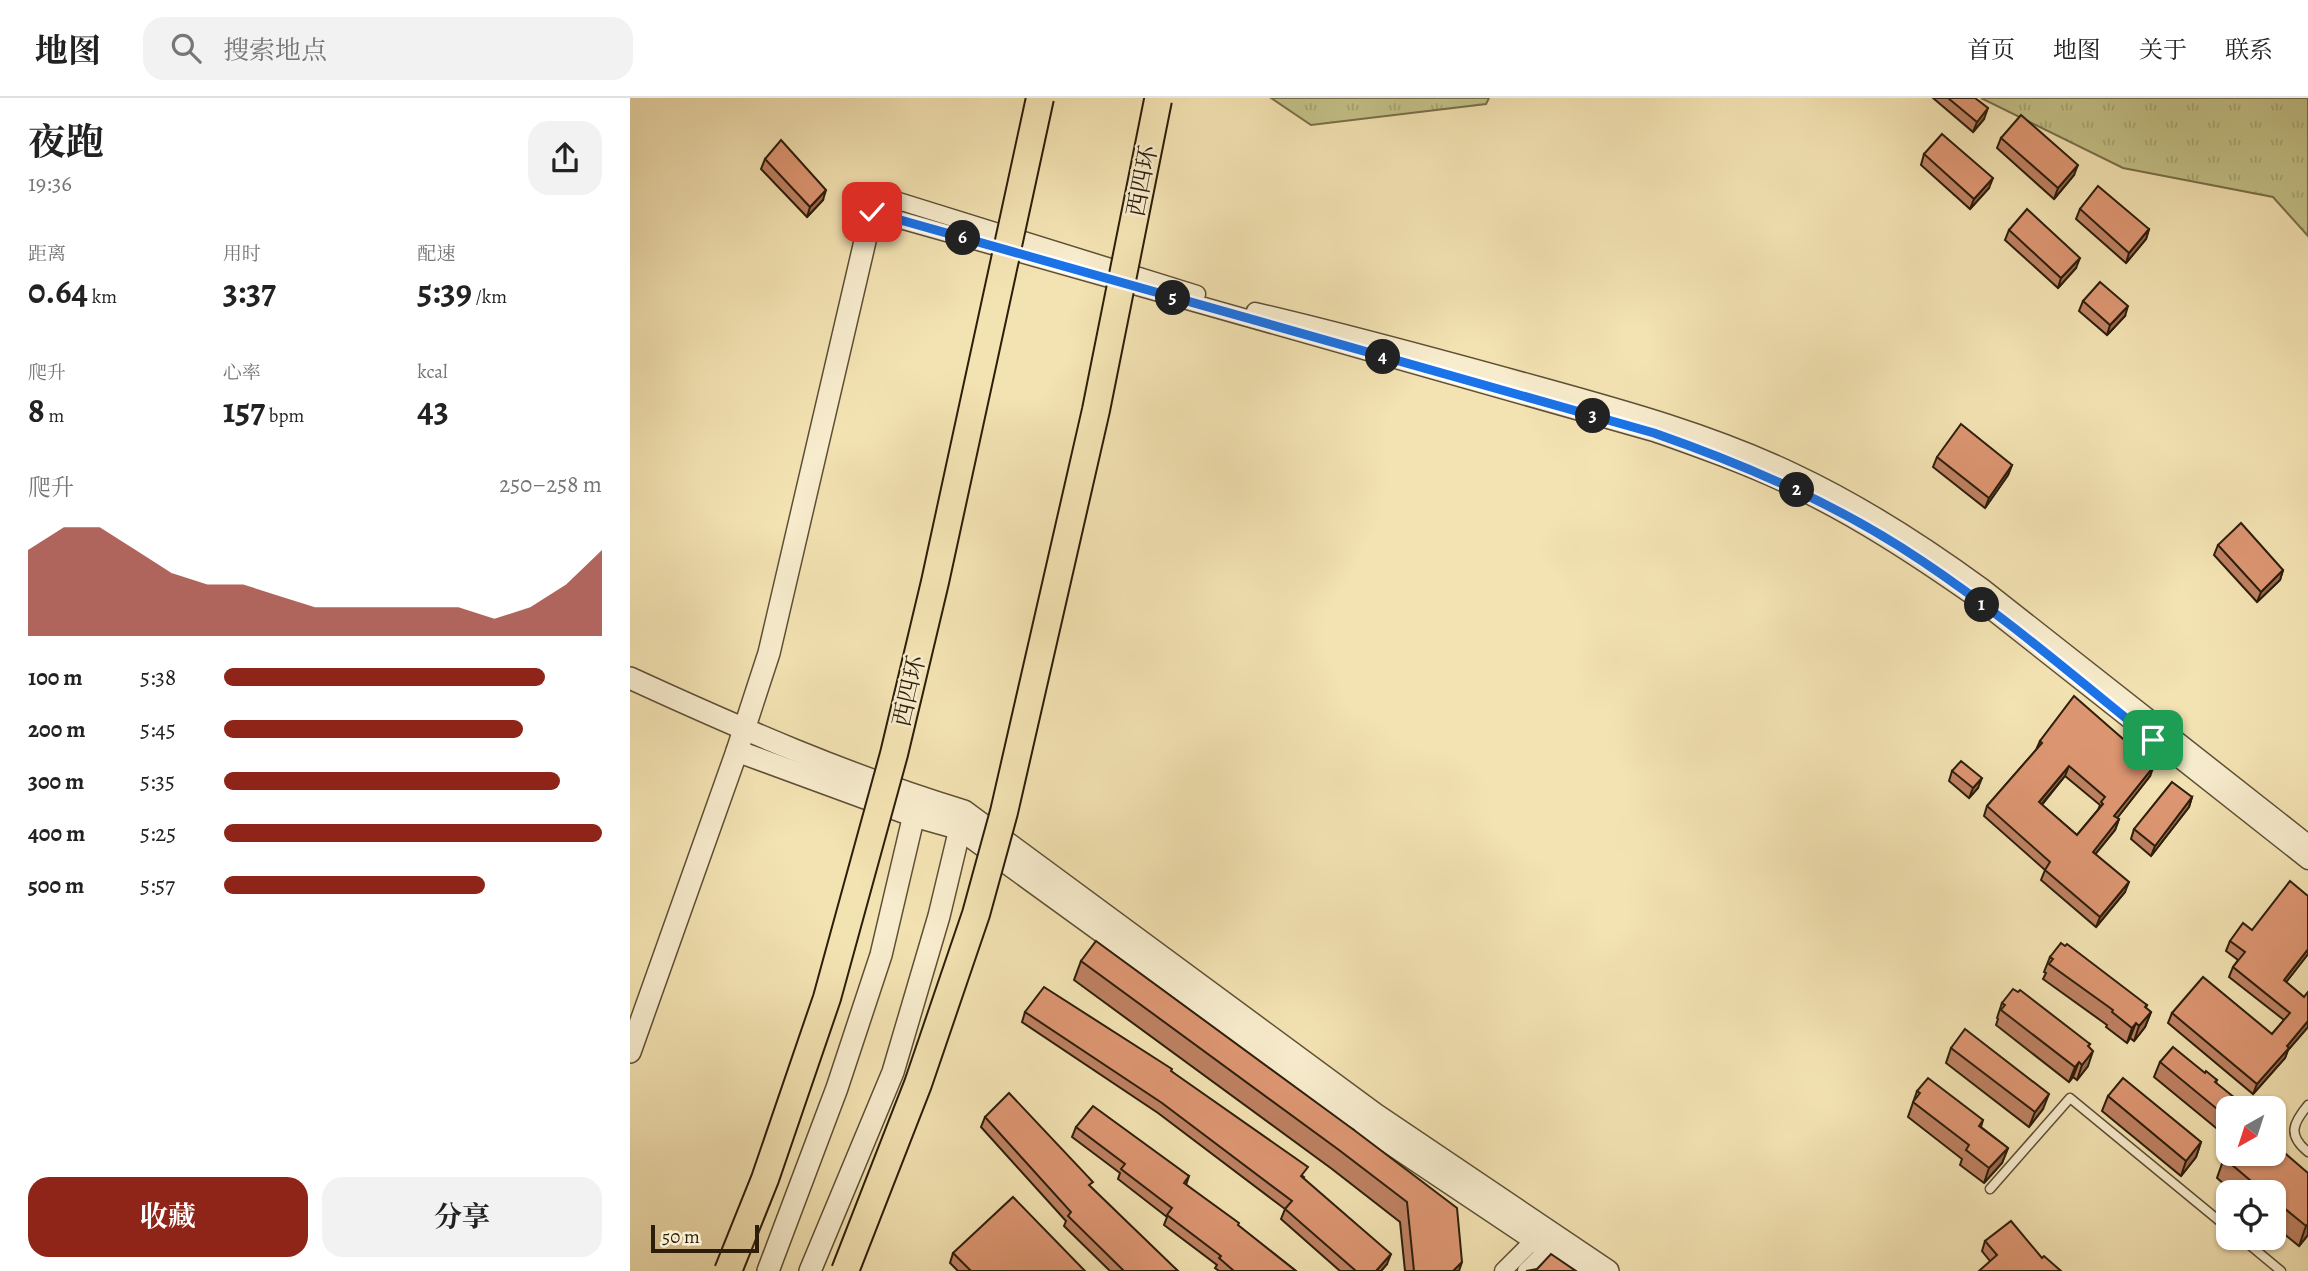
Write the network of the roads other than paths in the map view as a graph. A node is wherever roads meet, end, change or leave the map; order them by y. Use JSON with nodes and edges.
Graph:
{"nodes":[{"id":1,"x":1040,"y":98,"type":"edge"},
{"id":2,"x":1158,"y":100,"type":"dead end"},
{"id":3,"x":874,"y":203,"type":"junction"},
{"id":4,"x":630,"y":678,"type":"edge"},
{"id":5,"x":744,"y":730,"type":"junction"},
{"id":6,"x":737,"y":751,"type":"junction"},
{"id":7,"x":916,"y":806,"type":"junction"},
{"id":8,"x":962,"y":820,"type":"junction"},
{"id":9,"x":2308,"y":842,"type":"edge"},
{"id":10,"x":2308,"y":861,"type":"edge"},
{"id":11,"x":630,"y":1052,"type":"edge"},
{"id":12,"x":2308,"y":1105,"type":"edge"},
{"id":13,"x":2308,"y":1152,"type":"edge"},
{"id":14,"x":1990,"y":1189,"type":"dead end"},
{"id":15,"x":2216,"y":1217,"type":"edge"},
{"id":16,"x":1547,"y":1239,"type":"junction"},
{"id":17,"x":2255,"y":1250,"type":"edge"},
{"id":18,"x":728,"y":1271,"type":"edge"},
{"id":19,"x":768,"y":1271,"type":"edge"},
{"id":20,"x":810,"y":1271,"type":"edge"},
{"id":21,"x":845,"y":1271,"type":"edge"},
{"id":22,"x":1503,"y":1271,"type":"edge"},
{"id":23,"x":1525,"y":1271,"type":"edge"},
{"id":24,"x":1581,"y":1271,"type":"edge"},
{"id":25,"x":1608,"y":1271,"type":"edge"},
{"id":26,"x":2280,"y":1271,"type":"edge"}],
"edges":[{"from":1,"to":18,"type":"highway","name":"西四环","bridge":true},
{"from":2,"to":21,"type":"highway","name":"西四环","bridge":true},
{"from":3,"to":5,"type":"street"},
{"from":3,"to":9,"type":"street"},
{"from":3,"to":10,"type":"street"},
{"from":4,"to":5,"type":"street"},
{"from":5,"to":6,"type":"street"},
{"from":5,"to":7,"type":"street"},
{"from":6,"to":7,"type":"street"},
{"from":6,"to":11,"type":"street"},
{"from":7,"to":8,"type":"street"},
{"from":7,"to":19,"type":"street"},
{"from":8,"to":16,"type":"street"},
{"from":8,"to":20,"type":"street"},
{"from":12,"to":13,"type":"lane"},
{"from":14,"to":15,"type":"lane"},
{"from":16,"to":22,"type":"street"},
{"from":16,"to":23,"type":"street"},
{"from":16,"to":24,"type":"street"},
{"from":16,"to":25,"type":"street"},
{"from":17,"to":26,"type":"lane"}]}
